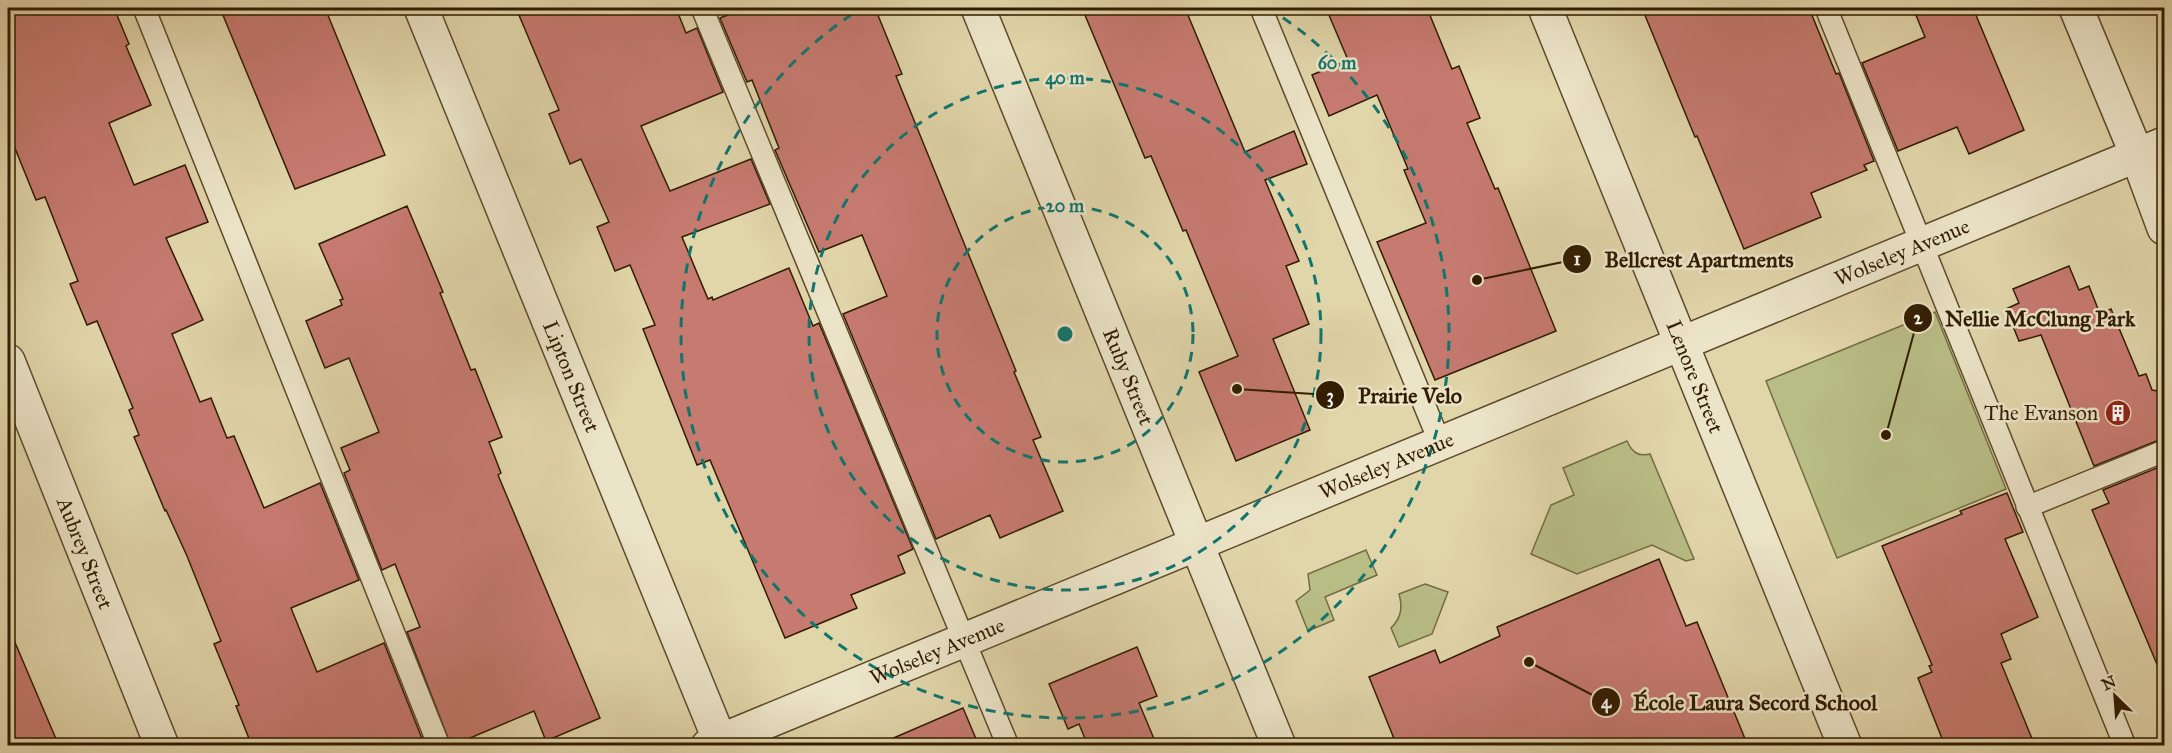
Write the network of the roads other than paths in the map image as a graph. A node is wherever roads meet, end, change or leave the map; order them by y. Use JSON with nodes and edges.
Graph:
{"nodes":[{"id":1,"x":144,"y":8,"type":"edge"},
{"id":2,"x":421,"y":8,"type":"edge"},
{"id":3,"x":702,"y":8,"type":"edge"},
{"id":4,"x":978,"y":8,"type":"edge"},
{"id":5,"x":1261,"y":8,"type":"edge"},
{"id":6,"x":1545,"y":8,"type":"edge"},
{"id":7,"x":1826,"y":8,"type":"edge"},
{"id":8,"x":2076,"y":8,"type":"edge"},
{"id":9,"x":2151,"y":149,"type":"edge"},
{"id":10,"x":2164,"y":228,"type":"edge"},
{"id":11,"x":1921,"y":244,"type":"junction"},
{"id":12,"x":1682,"y":343,"type":"junction"},
{"id":13,"x":8,"y":361,"type":"edge"},
{"id":14,"x":1440,"y":443,"type":"junction"},
{"id":15,"x":2164,"y":451,"type":"edge"},
{"id":16,"x":2027,"y":507,"type":"junction"},
{"id":17,"x":1196,"y":543,"type":"junction"},
{"id":18,"x":965,"y":639,"type":"junction"},
{"id":19,"x":716,"y":744,"type":"edge"},
{"id":20,"x":162,"y":746,"type":"edge"},
{"id":21,"x":439,"y":746,"type":"edge"},
{"id":22,"x":1008,"y":746,"type":"edge"},
{"id":23,"x":1279,"y":746,"type":"edge"},
{"id":24,"x":1845,"y":746,"type":"edge"},
{"id":25,"x":2125,"y":746,"type":"edge"}],
"edges":[{"from":1,"to":21,"type":"lane"},
{"from":2,"to":19,"type":"street","name":"Lipton Street"},
{"from":3,"to":18,"type":"lane"},
{"from":4,"to":17,"type":"street","name":"Ruby Street"},
{"from":5,"to":14,"type":"lane"},
{"from":6,"to":12,"type":"street","name":"Lenore Street"},
{"from":7,"to":11,"type":"lane"},
{"from":8,"to":9,"type":"street"},
{"from":9,"to":10,"type":"street"},
{"from":9,"to":11,"type":"street","name":"Wolseley Avenue"},
{"from":11,"to":12,"type":"street","name":"Wolseley Avenue"},
{"from":11,"to":16,"type":"lane"},
{"from":12,"to":14,"type":"street","name":"Wolseley Avenue"},
{"from":12,"to":24,"type":"street","name":"Lenore Street"},
{"from":13,"to":20,"type":"street","name":"Aubrey Street"},
{"from":14,"to":17,"type":"street","name":"Wolseley Avenue"},
{"from":15,"to":16,"type":"lane"},
{"from":16,"to":25,"type":"lane"},
{"from":17,"to":18,"type":"street","name":"Wolseley Avenue"},
{"from":17,"to":23,"type":"street","name":"Ruby Street"},
{"from":18,"to":19,"type":"street","name":"Wolseley Avenue"},
{"from":18,"to":22,"type":"lane"}]}
